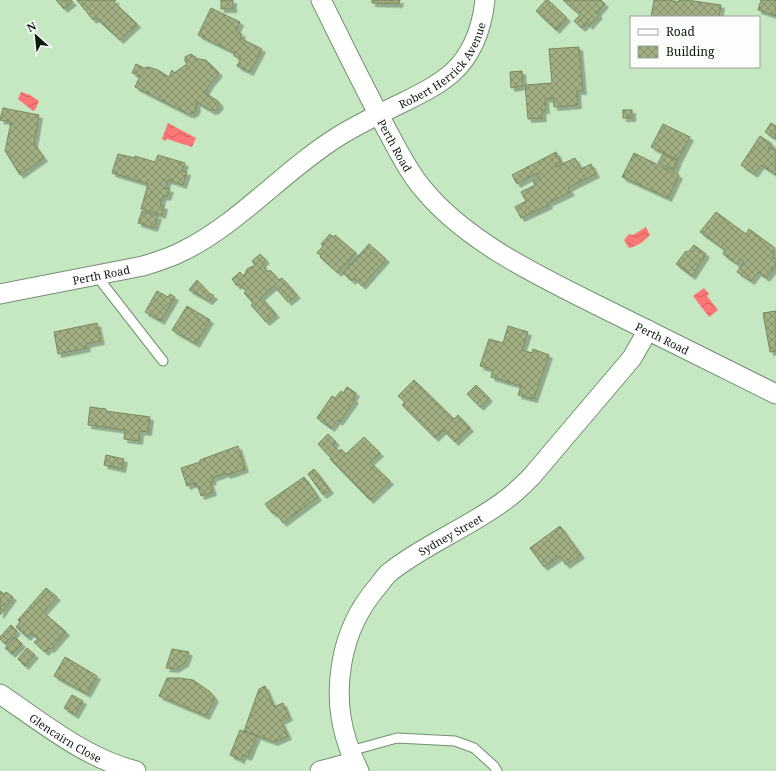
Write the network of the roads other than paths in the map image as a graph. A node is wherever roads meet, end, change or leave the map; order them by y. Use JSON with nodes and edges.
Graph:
{"nodes":[{"id":1,"x":320,"y":0,"type":"edge"},
{"id":2,"x":485,"y":0,"type":"edge"},
{"id":3,"x":378,"y":114,"type":"junction"},
{"id":4,"x":96,"y":275,"type":"junction"},
{"id":5,"x":0,"y":294,"type":"edge"},
{"id":6,"x":648,"y":330,"type":"junction"},
{"id":7,"x":163,"y":361,"type":"dead end"},
{"id":8,"x":776,"y":394,"type":"edge"},
{"id":9,"x":0,"y":694,"type":"edge"},
{"id":10,"x":354,"y":761,"type":"edge"},
{"id":11,"x":136,"y":771,"type":"edge"},
{"id":12,"x":320,"y":771,"type":"edge"},
{"id":13,"x":497,"y":771,"type":"edge"}],
"edges":[{"from":1,"to":3,"type":"street"},
{"from":2,"to":3,"type":"street","name":"Robert Herrick Avenue"},
{"from":3,"to":4,"type":"street","name":"Perth Road"},
{"from":3,"to":6,"type":"street","name":"Perth Road"},
{"from":4,"to":5,"type":"street","name":"Perth Road"},
{"from":4,"to":7,"type":"lane"},
{"from":6,"to":8,"type":"street","name":"Perth Road"},
{"from":6,"to":10,"type":"street","name":"Sydney Street"},
{"from":9,"to":11,"type":"street","name":"Glencairn Close"},
{"from":10,"to":12,"type":"street"},
{"from":10,"to":13,"type":"lane"}]}
